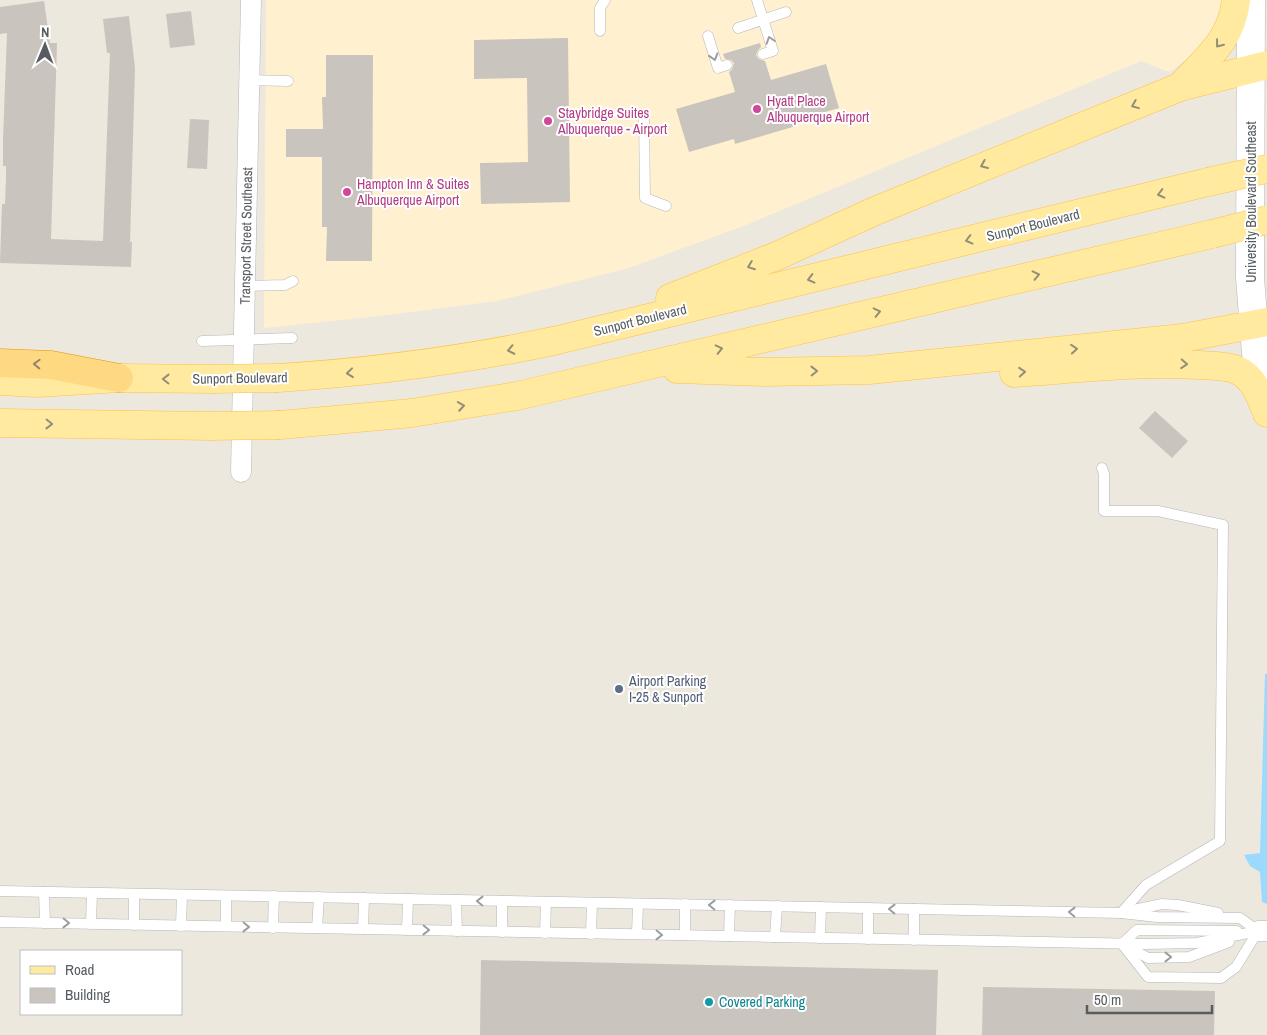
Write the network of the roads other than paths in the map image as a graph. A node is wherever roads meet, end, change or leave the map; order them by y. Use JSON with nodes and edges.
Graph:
{"nodes":[{"id":1,"x":251,"y":0,"type":"edge"},
{"id":2,"x":605,"y":0,"type":"edge"},
{"id":3,"x":757,"y":0,"type":"edge"},
{"id":4,"x":1236,"y":0,"type":"edge"},
{"id":5,"x":1251,"y":0,"type":"edge"},
{"id":6,"x":786,"y":12,"type":"dead end"},
{"id":7,"x":763,"y":20,"type":"junction"},
{"id":8,"x":738,"y":28,"type":"dead end"},
{"id":9,"x":600,"y":31,"type":"dead end"},
{"id":10,"x":708,"y":36,"type":"dead end"},
{"id":11,"x":763,"y":54,"type":"dead end"},
{"id":12,"x":727,"y":65,"type":"dead end"},
{"id":13,"x":1260,"y":66,"type":"edge"},
{"id":14,"x":249,"y":80,"type":"junction"},
{"id":15,"x":288,"y":81,"type":"dead end"},
{"id":16,"x":1180,"y":87,"type":"junction"},
{"id":17,"x":644,"y":116,"type":"dead end"},
{"id":18,"x":1267,"y":169,"type":"edge"},
{"id":19,"x":666,"y":206,"type":"dead end"},
{"id":20,"x":1267,"y":220,"type":"edge"},
{"id":21,"x":293,"y":281,"type":"dead end"},
{"id":22,"x":244,"y":286,"type":"junction"},
{"id":23,"x":1260,"y":323,"type":"edge"},
{"id":24,"x":292,"y":338,"type":"dead end"},
{"id":25,"x":244,"y":340,"type":"junction"},
{"id":26,"x":558,"y":340,"type":"junction"},
{"id":27,"x":202,"y":341,"type":"dead end"},
{"id":28,"x":0,"y":363,"type":"edge"},
{"id":29,"x":638,"y":368,"type":"junction"},
{"id":30,"x":869,"y":370,"type":"junction"},
{"id":31,"x":119,"y":378,"type":"junction"},
{"id":32,"x":0,"y":381,"type":"edge"},
{"id":33,"x":1267,"y":403,"type":"edge"},
{"id":34,"x":1267,"y":413,"type":"edge"},
{"id":35,"x":0,"y":423,"type":"edge"},
{"id":36,"x":1102,"y":468,"type":"dead end"},
{"id":37,"x":241,"y":472,"type":"dead end"},
{"id":38,"x":0,"y":891,"type":"edge"},
{"id":39,"x":44,"y":892,"type":"junction"},
{"id":40,"x":92,"y":893,"type":"junction"},
{"id":41,"x":134,"y":894,"type":"junction"},
{"id":42,"x":182,"y":894,"type":"junction"},
{"id":43,"x":226,"y":896,"type":"junction"},
{"id":44,"x":274,"y":896,"type":"junction"},
{"id":45,"x":319,"y":897,"type":"junction"},
{"id":46,"x":364,"y":898,"type":"junction"},
{"id":47,"x":408,"y":899,"type":"junction"},
{"id":48,"x":456,"y":900,"type":"junction"},
{"id":49,"x":502,"y":901,"type":"junction"},
{"id":50,"x":546,"y":902,"type":"junction"},
{"id":51,"x":592,"y":903,"type":"junction"},
{"id":52,"x":638,"y":904,"type":"junction"},
{"id":53,"x":685,"y":904,"type":"junction"},
{"id":54,"x":730,"y":906,"type":"junction"},
{"id":55,"x":777,"y":906,"type":"junction"},
{"id":56,"x":821,"y":907,"type":"junction"},
{"id":57,"x":868,"y":908,"type":"junction"},
{"id":58,"x":914,"y":909,"type":"junction"},
{"id":59,"x":1121,"y":913,"type":"junction"},
{"id":60,"x":0,"y":922,"type":"edge"},
{"id":61,"x":45,"y":923,"type":"junction"},
{"id":62,"x":91,"y":924,"type":"junction"},
{"id":63,"x":134,"y":925,"type":"junction"},
{"id":64,"x":181,"y":926,"type":"junction"},
{"id":65,"x":226,"y":926,"type":"junction"},
{"id":66,"x":273,"y":928,"type":"junction"},
{"id":67,"x":317,"y":928,"type":"junction"},
{"id":68,"x":363,"y":929,"type":"junction"},
{"id":69,"x":407,"y":930,"type":"junction"},
{"id":70,"x":457,"y":931,"type":"junction"},
{"id":71,"x":1262,"y":931,"type":"edge"},
{"id":72,"x":502,"y":932,"type":"junction"},
{"id":73,"x":545,"y":933,"type":"junction"},
{"id":74,"x":592,"y":934,"type":"junction"},
{"id":75,"x":637,"y":934,"type":"junction"},
{"id":76,"x":685,"y":935,"type":"junction"},
{"id":77,"x":729,"y":936,"type":"junction"},
{"id":78,"x":775,"y":937,"type":"junction"},
{"id":79,"x":820,"y":938,"type":"junction"},
{"id":80,"x":868,"y":939,"type":"junction"},
{"id":81,"x":914,"y":940,"type":"junction"},
{"id":82,"x":1122,"y":944,"type":"junction"}],
"edges":[{"from":1,"to":14,"type":"street","name":"Transport Street Southeast"},
{"from":2,"to":9,"type":"lane"},
{"from":3,"to":7,"type":"lane"},
{"from":4,"to":16,"type":"main road","one_way":true},
{"from":5,"to":13,"type":"main road","name":"University Boulevard Southeast"},
{"from":6,"to":7,"type":"lane"},
{"from":7,"to":8,"type":"lane"},
{"from":11,"to":7,"type":"lane","one_way":true},
{"from":10,"to":12,"type":"lane","one_way":true},
{"from":13,"to":16,"type":"main road"},
{"from":13,"to":23,"type":"main road","name":"University Boulevard Southeast"},
{"from":14,"to":15,"type":"lane"},
{"from":14,"to":22,"type":"street","name":"Transport Street Southeast"},
{"from":16,"to":26,"type":"main road","one_way":true},
{"from":17,"to":19,"type":"lane"},
{"from":18,"to":26,"type":"main road","name":"Sunport Boulevard","one_way":true,"bridge":true},
{"from":29,"to":20,"type":"main road","one_way":true,"bridge":true},
{"from":21,"to":22,"type":"lane"},
{"from":22,"to":25,"type":"street","name":"Transport Street Southeast"},
{"from":30,"to":23,"type":"main road","one_way":true},
{"from":23,"to":33,"type":"main road","name":"University Boulevard Southeast"},
{"from":24,"to":25,"type":"lane"},
{"from":25,"to":27,"type":"lane"},
{"from":25,"to":37,"type":"street","name":"Transport Street Southeast"},
{"from":26,"to":31,"type":"main road","name":"Sunport Boulevard","one_way":true,"bridge":true},
{"from":31,"to":28,"type":"highway","one_way":true},
{"from":29,"to":30,"type":"main road","one_way":true},
{"from":35,"to":29,"type":"main road","one_way":true,"bridge":true},
{"from":30,"to":34,"type":"main road","one_way":true},
{"from":31,"to":32,"type":"main road","name":"Sunport Boulevard"},
{"from":36,"to":59,"type":"lane"},
{"from":38,"to":39,"type":"lane"},
{"from":39,"to":40,"type":"lane"},
{"from":39,"to":61,"type":"lane"},
{"from":40,"to":41,"type":"lane"},
{"from":40,"to":62,"type":"lane"},
{"from":41,"to":42,"type":"lane"},
{"from":41,"to":63,"type":"lane"},
{"from":42,"to":43,"type":"lane"},
{"from":42,"to":64,"type":"lane"},
{"from":43,"to":44,"type":"lane"},
{"from":43,"to":65,"type":"lane"},
{"from":44,"to":45,"type":"lane"},
{"from":44,"to":66,"type":"lane"},
{"from":45,"to":46,"type":"lane"},
{"from":45,"to":67,"type":"lane"},
{"from":46,"to":47,"type":"lane"},
{"from":46,"to":68,"type":"lane"},
{"from":47,"to":48,"type":"lane"},
{"from":47,"to":69,"type":"lane"},
{"from":49,"to":48,"type":"lane","one_way":true},
{"from":48,"to":70,"type":"lane"},
{"from":49,"to":50,"type":"lane"},
{"from":49,"to":72,"type":"lane"},
{"from":50,"to":51,"type":"lane"},
{"from":50,"to":73,"type":"lane"},
{"from":51,"to":52,"type":"lane"},
{"from":51,"to":74,"type":"lane"},
{"from":52,"to":53,"type":"lane"},
{"from":52,"to":75,"type":"lane"},
{"from":54,"to":53,"type":"lane","one_way":true},
{"from":53,"to":76,"type":"lane"},
{"from":54,"to":55,"type":"lane"},
{"from":54,"to":77,"type":"lane"},
{"from":55,"to":56,"type":"lane"},
{"from":55,"to":78,"type":"lane"},
{"from":56,"to":57,"type":"lane"},
{"from":56,"to":79,"type":"lane"},
{"from":58,"to":57,"type":"lane","one_way":true},
{"from":57,"to":80,"type":"lane"},
{"from":59,"to":58,"type":"lane","one_way":true},
{"from":58,"to":81,"type":"lane"},
{"from":59,"to":71,"type":"lane"},
{"from":60,"to":61,"type":"lane"},
{"from":61,"to":62,"type":"lane","one_way":true},
{"from":62,"to":63,"type":"lane"},
{"from":63,"to":64,"type":"lane"},
{"from":64,"to":65,"type":"lane"},
{"from":65,"to":66,"type":"lane","one_way":true},
{"from":66,"to":67,"type":"lane"},
{"from":67,"to":68,"type":"lane"},
{"from":68,"to":69,"type":"lane"},
{"from":69,"to":70,"type":"lane","one_way":true},
{"from":70,"to":72,"type":"lane"},
{"from":71,"to":82,"type":"lane"},
{"from":82,"to":71,"type":"lane","one_way":true},
{"from":71,"to":82,"type":"lane"},
{"from":72,"to":73,"type":"lane"},
{"from":73,"to":74,"type":"lane"},
{"from":74,"to":75,"type":"lane"},
{"from":75,"to":76,"type":"lane","one_way":true},
{"from":76,"to":77,"type":"lane"},
{"from":77,"to":78,"type":"lane"},
{"from":78,"to":79,"type":"lane"},
{"from":79,"to":80,"type":"lane"},
{"from":80,"to":81,"type":"lane"},
{"from":81,"to":82,"type":"lane"}]}
